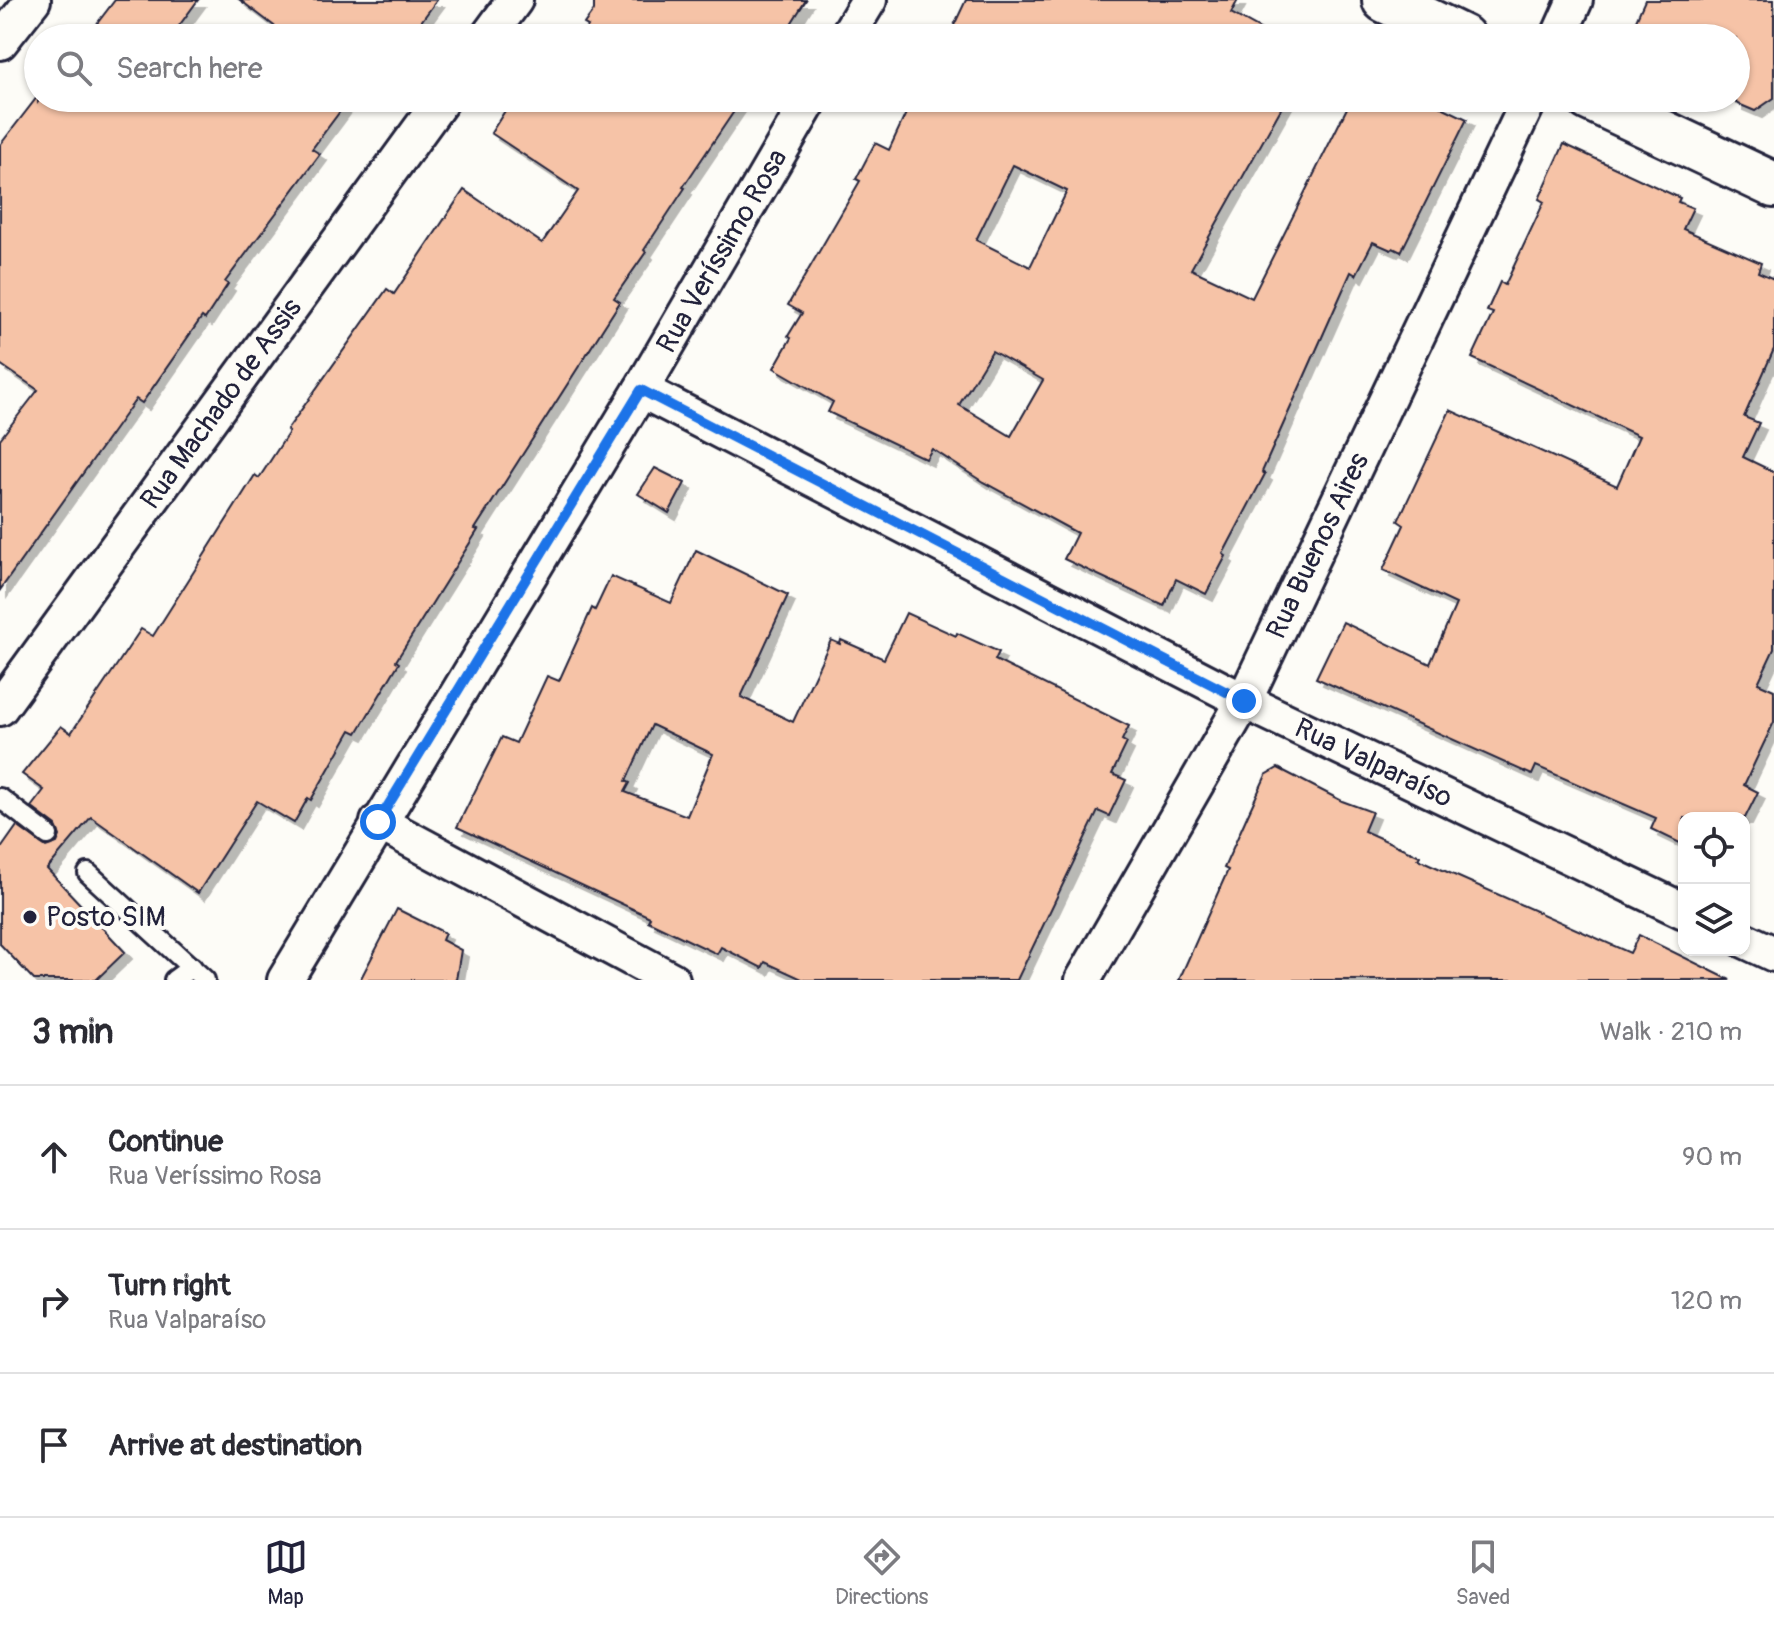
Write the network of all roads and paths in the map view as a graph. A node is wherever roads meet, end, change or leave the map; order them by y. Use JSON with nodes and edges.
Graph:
{"nodes":[{"id":1,"x":33,"y":0,"type":"edge"},
{"id":2,"x":515,"y":0,"type":"edge"},
{"id":3,"x":869,"y":0,"type":"edge"},
{"id":4,"x":1385,"y":0,"type":"edge"},
{"id":5,"x":1575,"y":0,"type":"edge"},
{"id":6,"x":497,"y":24,"type":"edge"},
{"id":7,"x":854,"y":24,"type":"edge"},
{"id":8,"x":1434,"y":24,"type":"edge"},
{"id":9,"x":1564,"y":24,"type":"edge"},
{"id":10,"x":0,"y":42,"type":"edge"},
{"id":11,"x":433,"y":112,"type":"edge"},
{"id":12,"x":803,"y":112,"type":"edge"},
{"id":13,"x":1523,"y":112,"type":"edge"},
{"id":14,"x":1619,"y":112,"type":"edge"},
{"id":15,"x":1774,"y":185,"type":"edge"},
{"id":16,"x":641,"y":390,"type":"junction"},
{"id":17,"x":1244,"y":701,"type":"junction"},
{"id":18,"x":0,"y":708,"type":"edge"},
{"id":19,"x":0,"y":798,"type":"edge"},
{"id":20,"x":378,"y":822,"type":"junction"},
{"id":21,"x":48,"y":835,"type":"dead end"},
{"id":22,"x":88,"y":873,"type":"dead end"},
{"id":23,"x":1678,"y":908,"type":"edge"},
{"id":24,"x":1750,"y":943,"type":"edge"},
{"id":25,"x":1774,"y":954,"type":"edge"},
{"id":26,"x":198,"y":974,"type":"edge"},
{"id":27,"x":174,"y":980,"type":"edge"},
{"id":28,"x":285,"y":980,"type":"edge"},
{"id":29,"x":672,"y":980,"type":"edge"},
{"id":30,"x":1083,"y":980,"type":"edge"}],
"edges":[{"from":1,"to":10,"type":"street"},
{"from":2,"to":6,"type":"street"},
{"from":3,"to":7,"type":"street"},
{"from":4,"to":8,"type":"street"},
{"from":5,"to":9,"type":"street"},
{"from":11,"to":18,"type":"street","name":"Rua Machado de Assis"},
{"from":12,"to":16,"type":"street","name":"Rua Veríssimo Rosa"},
{"from":13,"to":17,"type":"street","name":"Rua Buenos Aires"},
{"from":14,"to":15,"type":"street"},
{"from":16,"to":17,"type":"street","name":"Rua Valparaíso"},
{"from":16,"to":20,"type":"street","name":"Rua Veríssimo Rosa"},
{"from":17,"to":23,"type":"street","name":"Rua Valparaíso"},
{"from":17,"to":30,"type":"street","name":"Rua Buenos Aires"},
{"from":19,"to":21,"type":"lane"},
{"from":20,"to":28,"type":"street","name":"Rua Veríssimo Rosa"},
{"from":20,"to":29,"type":"street"},
{"from":22,"to":26,"type":"lane"},
{"from":24,"to":25,"type":"street"},
{"from":26,"to":27,"type":"lane"}]}
